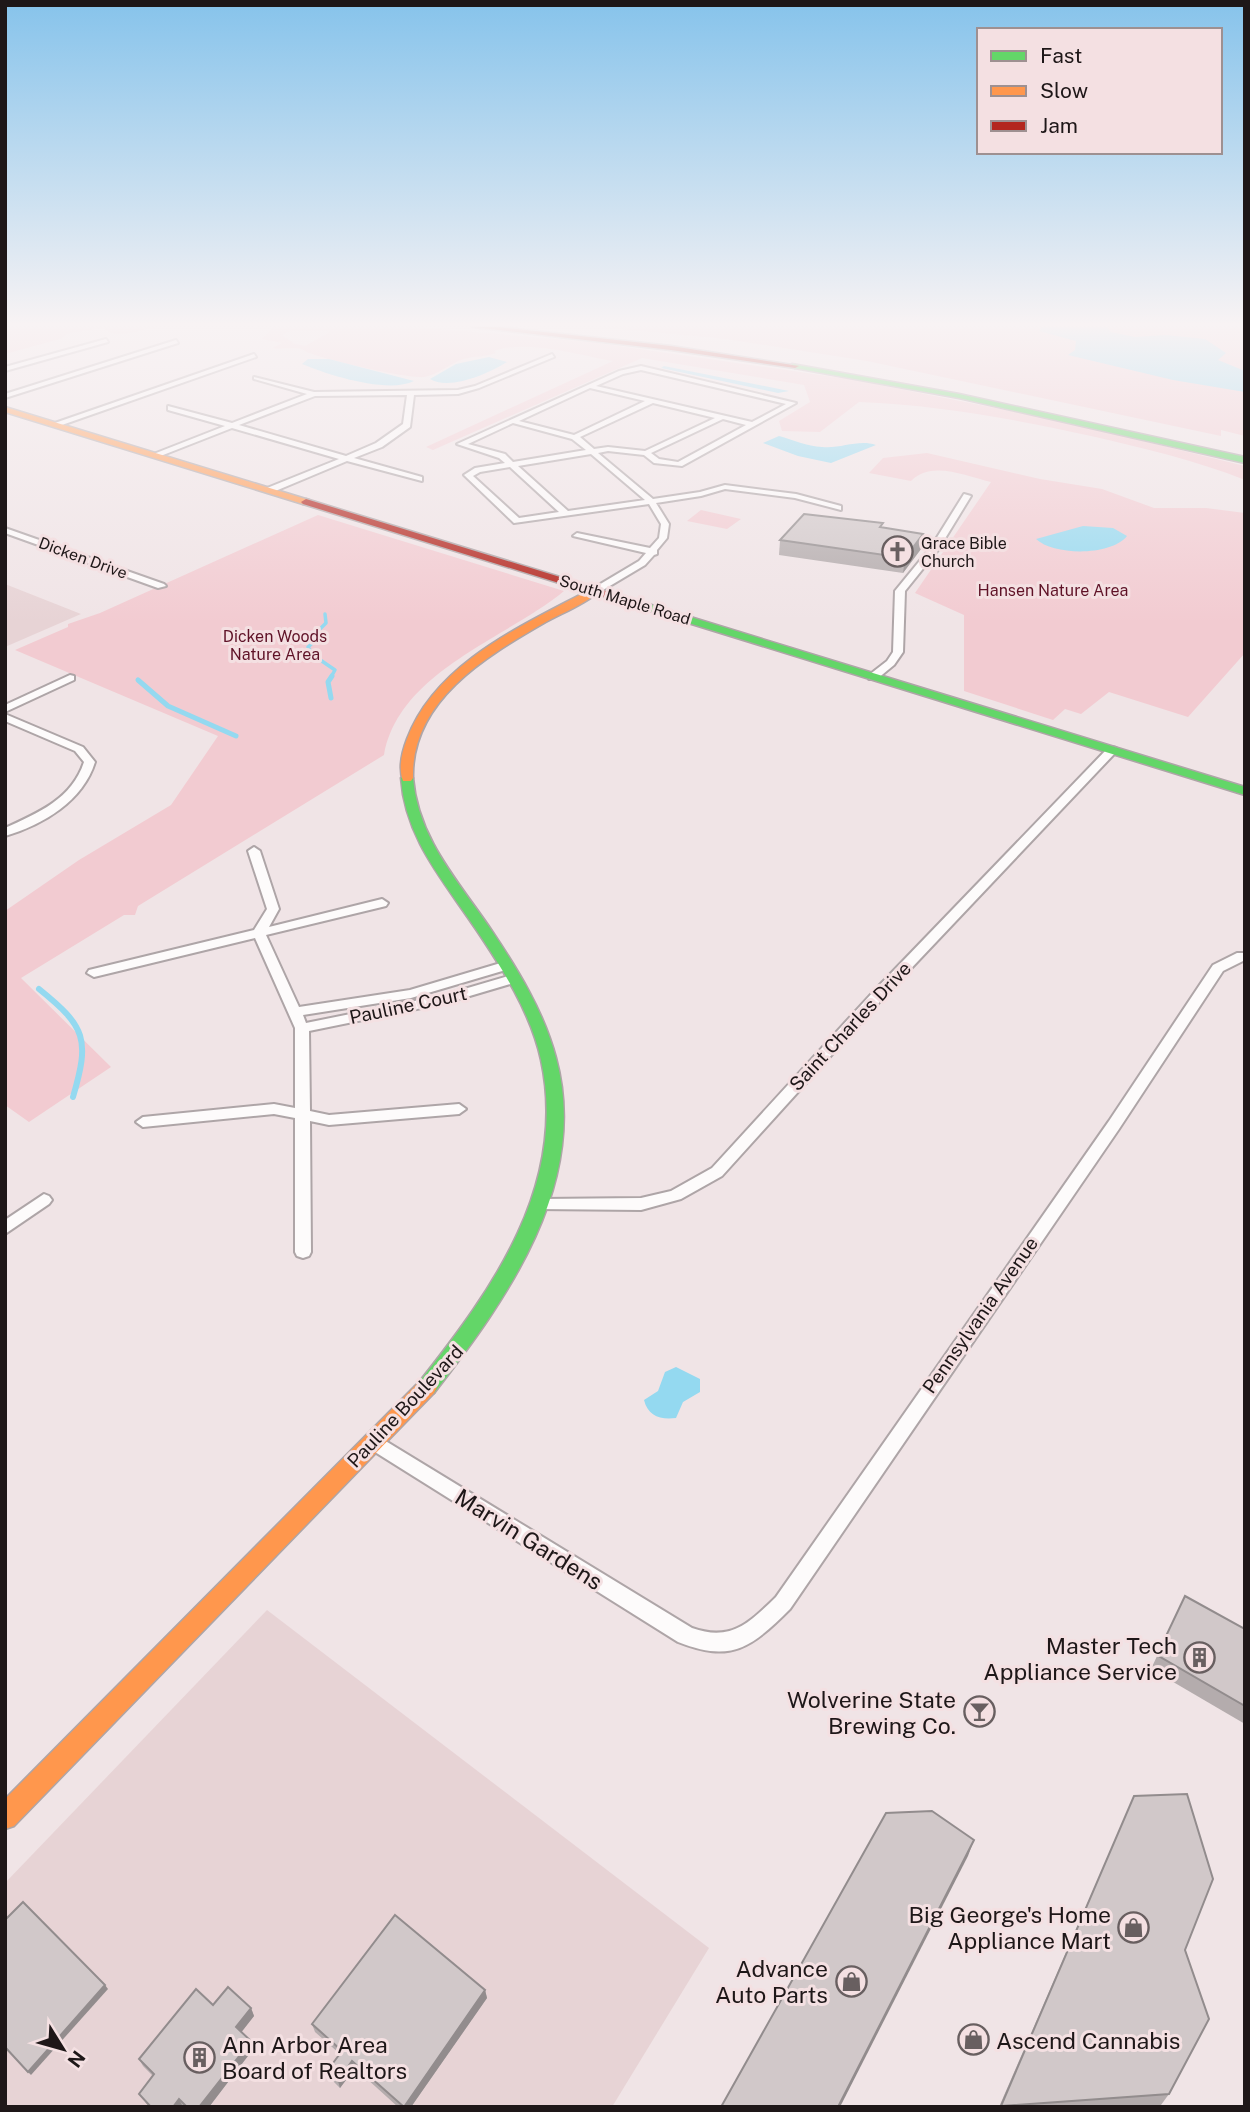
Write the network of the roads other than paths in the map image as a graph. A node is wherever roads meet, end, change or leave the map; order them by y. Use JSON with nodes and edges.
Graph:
{"nodes":[{"id":1,"x":60,"y":426,"type":"edge"},
{"id":2,"x":232,"y":426,"type":"joint"},
{"id":3,"x":406,"y":426,"type":"edge"},
{"id":4,"x":502,"y":426,"type":"edge"},
{"id":5,"x":530,"y":426,"type":"edge"},
{"id":6,"x":599,"y":426,"type":"edge"},
{"id":7,"x":704,"y":426,"type":"edge"},
{"id":8,"x":750,"y":426,"type":"edge"},
{"id":9,"x":1099,"y":426,"type":"edge"},
{"id":10,"x":1135,"y":426,"type":"edge"},
{"id":11,"x":575,"y":437,"type":"junction"},
{"id":12,"x":1245,"y":451,"type":"edge"},
{"id":13,"x":591,"y":452,"type":"junction"},
{"id":14,"x":646,"y":453,"type":"junction"},
{"id":15,"x":156,"y":455,"type":"junction"},
{"id":16,"x":346,"y":458,"type":"junction"},
{"id":17,"x":1245,"y":460,"type":"edge"},
{"id":18,"x":510,"y":465,"type":"junction"},
{"id":19,"x":419,"y":479,"type":"dead end"},
{"id":20,"x":270,"y":491,"type":"junction"},
{"id":21,"x":967,"y":496,"type":"dead end"},
{"id":22,"x":650,"y":500,"type":"junction"},
{"id":23,"x":838,"y":508,"type":"dead end"},
{"id":24,"x":566,"y":514,"type":"junction"},
{"id":25,"x":5,"y":530,"type":"edge"},
{"id":26,"x":577,"y":536,"type":"dead end"},
{"id":27,"x":654,"y":552,"type":"junction"},
{"id":28,"x":161,"y":586,"type":"dead end"},
{"id":29,"x":595,"y":591,"type":"junction"},
{"id":30,"x":873,"y":677,"type":"junction"},
{"id":31,"x":70,"y":678,"type":"dead end"},
{"id":32,"x":5,"y":709,"type":"edge"},
{"id":33,"x":5,"y":717,"type":"edge"},
{"id":34,"x":1112,"y":750,"type":"junction"},
{"id":35,"x":1245,"y":791,"type":"edge"},
{"id":36,"x":5,"y":833,"type":"edge"},
{"id":37,"x":254,"y":851,"type":"dead end"},
{"id":38,"x":382,"y":903,"type":"dead end"},
{"id":39,"x":259,"y":933,"type":"junction"},
{"id":40,"x":1244,"y":952,"type":"edge"},
{"id":41,"x":508,"y":972,"type":"junction"},
{"id":42,"x":94,"y":973,"type":"dead end"},
{"id":43,"x":297,"y":1012,"type":"junction"},
{"id":44,"x":302,"y":1028,"type":"junction"},
{"id":45,"x":459,"y":1109,"type":"dead end"},
{"id":46,"x":301,"y":1114,"type":"junction"},
{"id":47,"x":143,"y":1122,"type":"dead end"},
{"id":48,"x":44,"y":1200,"type":"dead end"},
{"id":49,"x":542,"y":1205,"type":"junction"},
{"id":50,"x":5,"y":1228,"type":"edge"},
{"id":51,"x":303,"y":1252,"type":"dead end"},
{"id":52,"x":373,"y":1441,"type":"junction"},
{"id":53,"x":685,"y":1635,"type":"joint"},
{"id":54,"x":5,"y":1817,"type":"edge"}],
"edges":[{"from":1,"to":15,"type":"main road","name":"South Maple Road"},
{"from":2,"to":15,"type":"street"},
{"from":2,"to":16,"type":"street"},
{"from":3,"to":16,"type":"street"},
{"from":4,"to":18,"type":"street"},
{"from":5,"to":11,"type":"street"},
{"from":6,"to":11,"type":"street"},
{"from":7,"to":14,"type":"street"},
{"from":8,"to":14,"type":"street"},
{"from":9,"to":17,"type":"main road"},
{"from":10,"to":12,"type":"main road"},
{"from":11,"to":13,"type":"street"},
{"from":13,"to":14,"type":"street"},
{"from":13,"to":18,"type":"street"},
{"from":13,"to":22,"type":"street"},
{"from":15,"to":20,"type":"main road","name":"South Maple Road"},
{"from":16,"to":19,"type":"street"},
{"from":16,"to":20,"type":"street"},
{"from":18,"to":24,"type":"street"},
{"from":18,"to":24,"type":"street"},
{"from":20,"to":29,"type":"main road","name":"South Maple Road"},
{"from":21,"to":30,"type":"street"},
{"from":22,"to":23,"type":"street"},
{"from":22,"to":24,"type":"street"},
{"from":22,"to":27,"type":"street"},
{"from":25,"to":28,"type":"street","name":"Dicken Drive"},
{"from":26,"to":27,"type":"street"},
{"from":27,"to":29,"type":"street"},
{"from":29,"to":30,"type":"main road","name":"South Maple Road"},
{"from":29,"to":41,"type":"main road","name":"Pauline Boulevard"},
{"from":30,"to":34,"type":"main road","name":"South Maple Road"},
{"from":31,"to":32,"type":"street"},
{"from":33,"to":36,"type":"street"},
{"from":34,"to":35,"type":"main road","name":"South Maple Road"},
{"from":34,"to":49,"type":"street","name":"Saint Charles Drive"},
{"from":37,"to":39,"type":"street"},
{"from":38,"to":39,"type":"street"},
{"from":39,"to":42,"type":"street"},
{"from":39,"to":43,"type":"street"},
{"from":40,"to":53,"type":"street","name":"Pennsylvania Avenue"},
{"from":41,"to":43,"type":"street","name":"Pauline Court"},
{"from":41,"to":44,"type":"street","name":"Pauline Court"},
{"from":41,"to":49,"type":"main road","name":"Pauline Boulevard"},
{"from":43,"to":44,"type":"street"},
{"from":44,"to":46,"type":"street"},
{"from":45,"to":46,"type":"street"},
{"from":46,"to":47,"type":"street"},
{"from":46,"to":51,"type":"street"},
{"from":48,"to":50,"type":"street"},
{"from":49,"to":52,"type":"main road","name":"Pauline Boulevard"},
{"from":52,"to":53,"type":"street","name":"Marvin Gardens"},
{"from":52,"to":54,"type":"main road","name":"Pauline Boulevard"}]}
